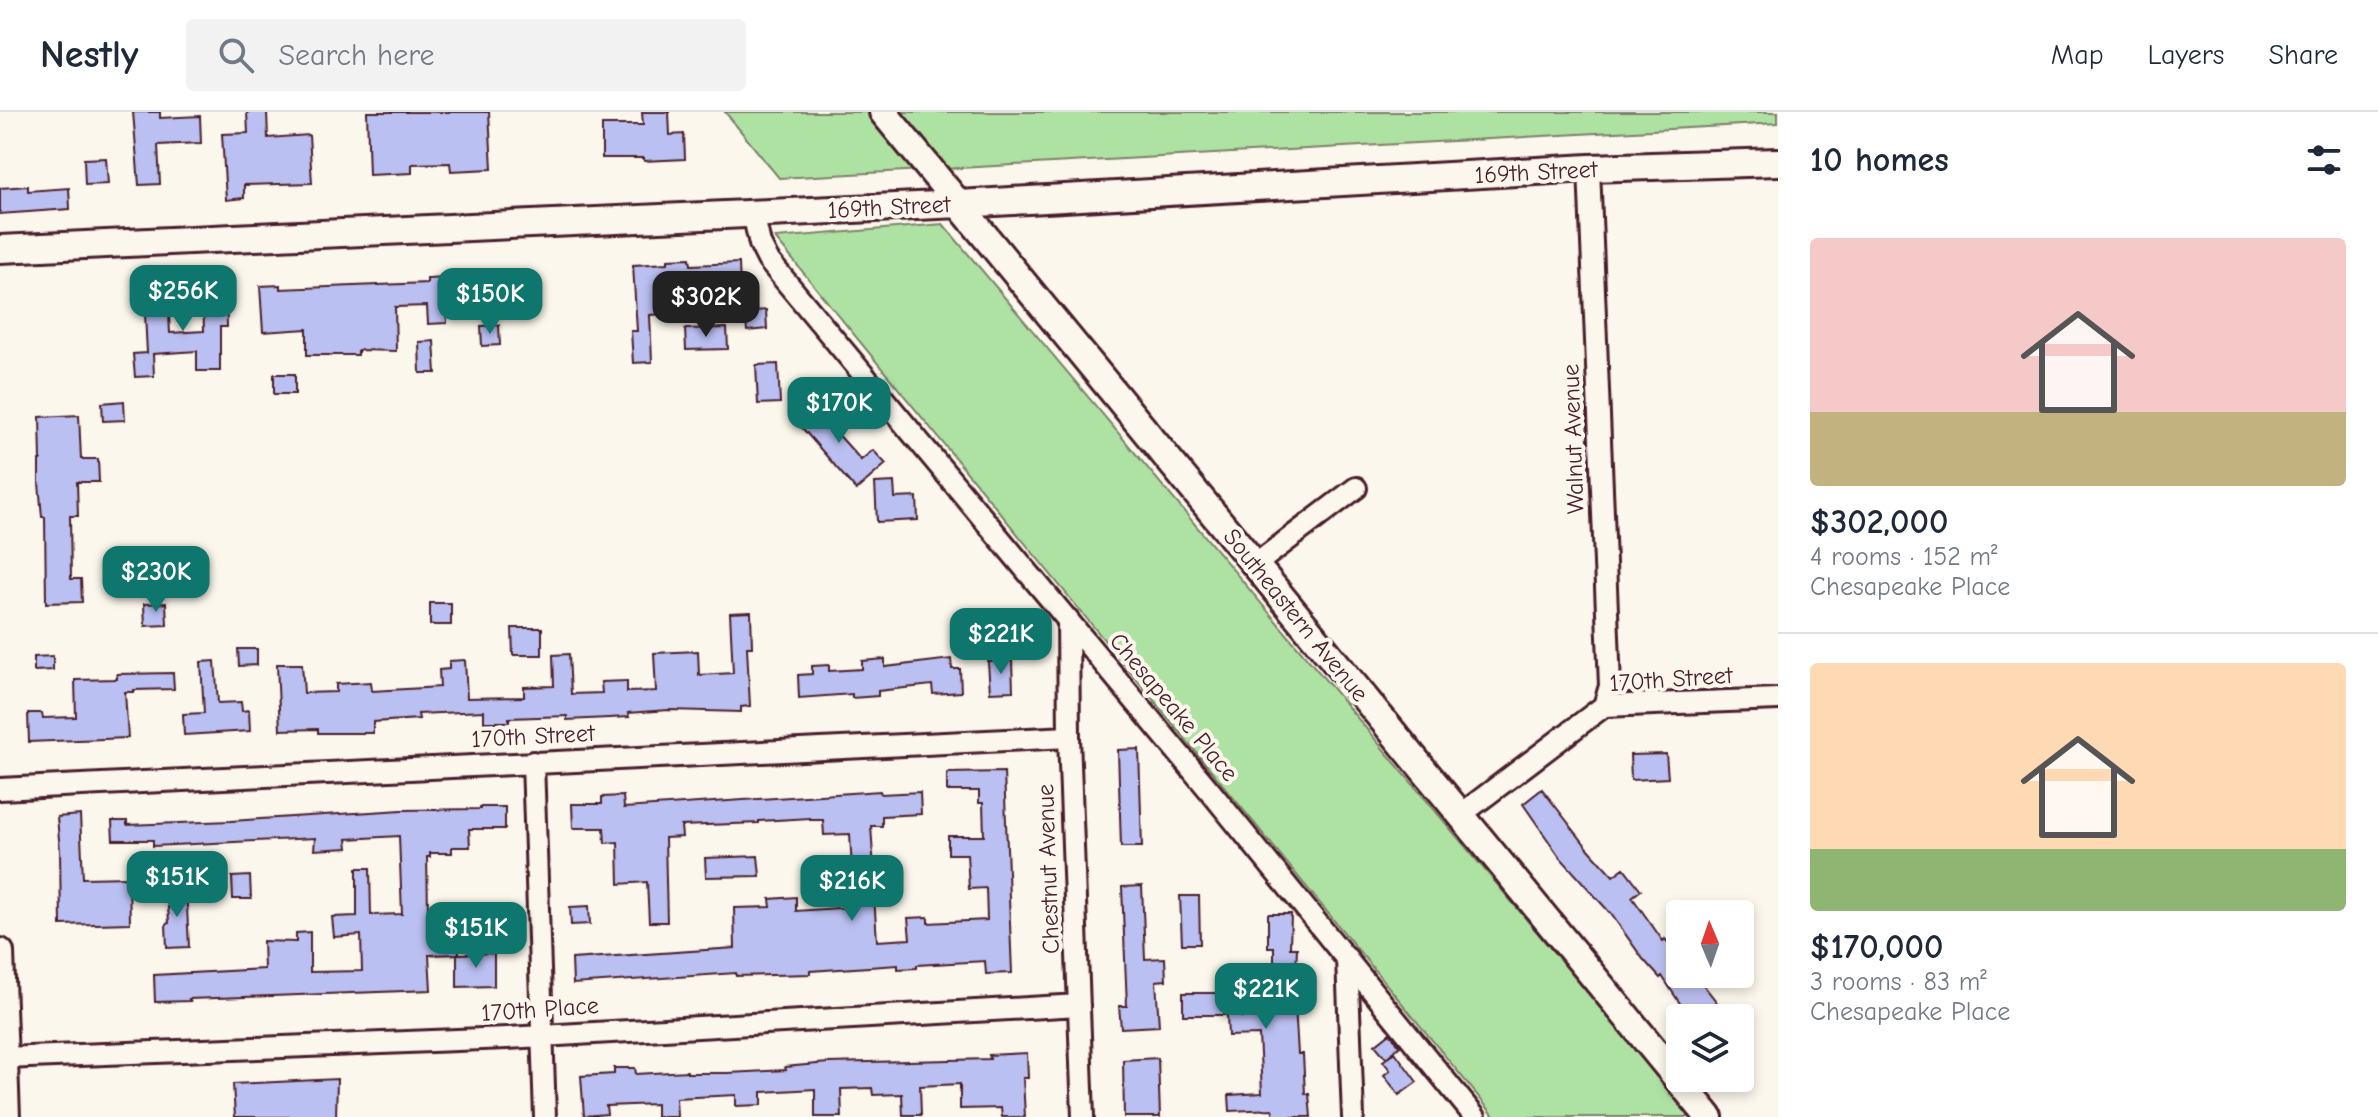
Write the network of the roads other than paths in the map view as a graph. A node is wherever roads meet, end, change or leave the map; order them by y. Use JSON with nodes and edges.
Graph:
{"nodes":[{"id":1,"x":883,"y":112,"type":"edge"},
{"id":2,"x":1778,"y":162,"type":"edge"},
{"id":3,"x":1589,"y":168,"type":"junction"},
{"id":4,"x":959,"y":204,"type":"junction"},
{"id":5,"x":753,"y":213,"type":"junction"},
{"id":6,"x":0,"y":249,"type":"edge"},
{"id":7,"x":1356,"y":488,"type":"dead end"},
{"id":8,"x":1256,"y":564,"type":"junction"},
{"id":9,"x":1068,"y":619,"type":"junction"},
{"id":10,"x":1778,"y":699,"type":"edge"},
{"id":11,"x":1604,"y":706,"type":"junction"},
{"id":12,"x":1069,"y":737,"type":"junction"},
{"id":13,"x":533,"y":762,"type":"junction"},
{"id":14,"x":0,"y":789,"type":"edge"},
{"id":15,"x":1459,"y":816,"type":"junction"},
{"id":16,"x":0,"y":952,"type":"edge"},
{"id":17,"x":1347,"y":958,"type":"junction"},
{"id":18,"x":1079,"y":1005,"type":"junction"},
{"id":19,"x":542,"y":1034,"type":"junction"},
{"id":20,"x":4,"y":1058,"type":"junction"},
{"id":21,"x":6,"y":1117,"type":"edge"},
{"id":22,"x":545,"y":1117,"type":"edge"},
{"id":23,"x":1083,"y":1117,"type":"edge"},
{"id":24,"x":1353,"y":1117,"type":"edge"},
{"id":25,"x":1475,"y":1117,"type":"edge"},
{"id":26,"x":1709,"y":1117,"type":"edge"}],
"edges":[{"from":1,"to":4,"type":"street","name":"Southeastern Avenue"},
{"from":2,"to":3,"type":"street","name":"169th Street"},
{"from":3,"to":4,"type":"street","name":"169th Street"},
{"from":3,"to":11,"type":"street","name":"Walnut Avenue"},
{"from":4,"to":5,"type":"street","name":"169th Street"},
{"from":4,"to":8,"type":"street","name":"Southeastern Avenue"},
{"from":5,"to":6,"type":"street","name":"169th Street"},
{"from":5,"to":9,"type":"street","name":"Chesapeake Place"},
{"from":7,"to":8,"type":"street"},
{"from":8,"to":15,"type":"street","name":"Southeastern Avenue"},
{"from":9,"to":12,"type":"street","name":"Chestnut Avenue"},
{"from":9,"to":17,"type":"street","name":"Chesapeake Place"},
{"from":10,"to":11,"type":"street","name":"170th Street"},
{"from":11,"to":15,"type":"street","name":"170th Street"},
{"from":12,"to":13,"type":"street","name":"170th Street"},
{"from":12,"to":18,"type":"street","name":"Chestnut Avenue"},
{"from":13,"to":14,"type":"street","name":"170th Street"},
{"from":13,"to":19,"type":"street"},
{"from":15,"to":26,"type":"street","name":"Southeastern Avenue"},
{"from":16,"to":20,"type":"street"},
{"from":17,"to":24,"type":"street"},
{"from":17,"to":25,"type":"street","name":"Chesapeake Place"},
{"from":18,"to":19,"type":"street","name":"170th Place"},
{"from":18,"to":23,"type":"street","name":"Chestnut Avenue"},
{"from":19,"to":20,"type":"street","name":"170th Place"},
{"from":19,"to":22,"type":"street"},
{"from":20,"to":21,"type":"street"}]}
